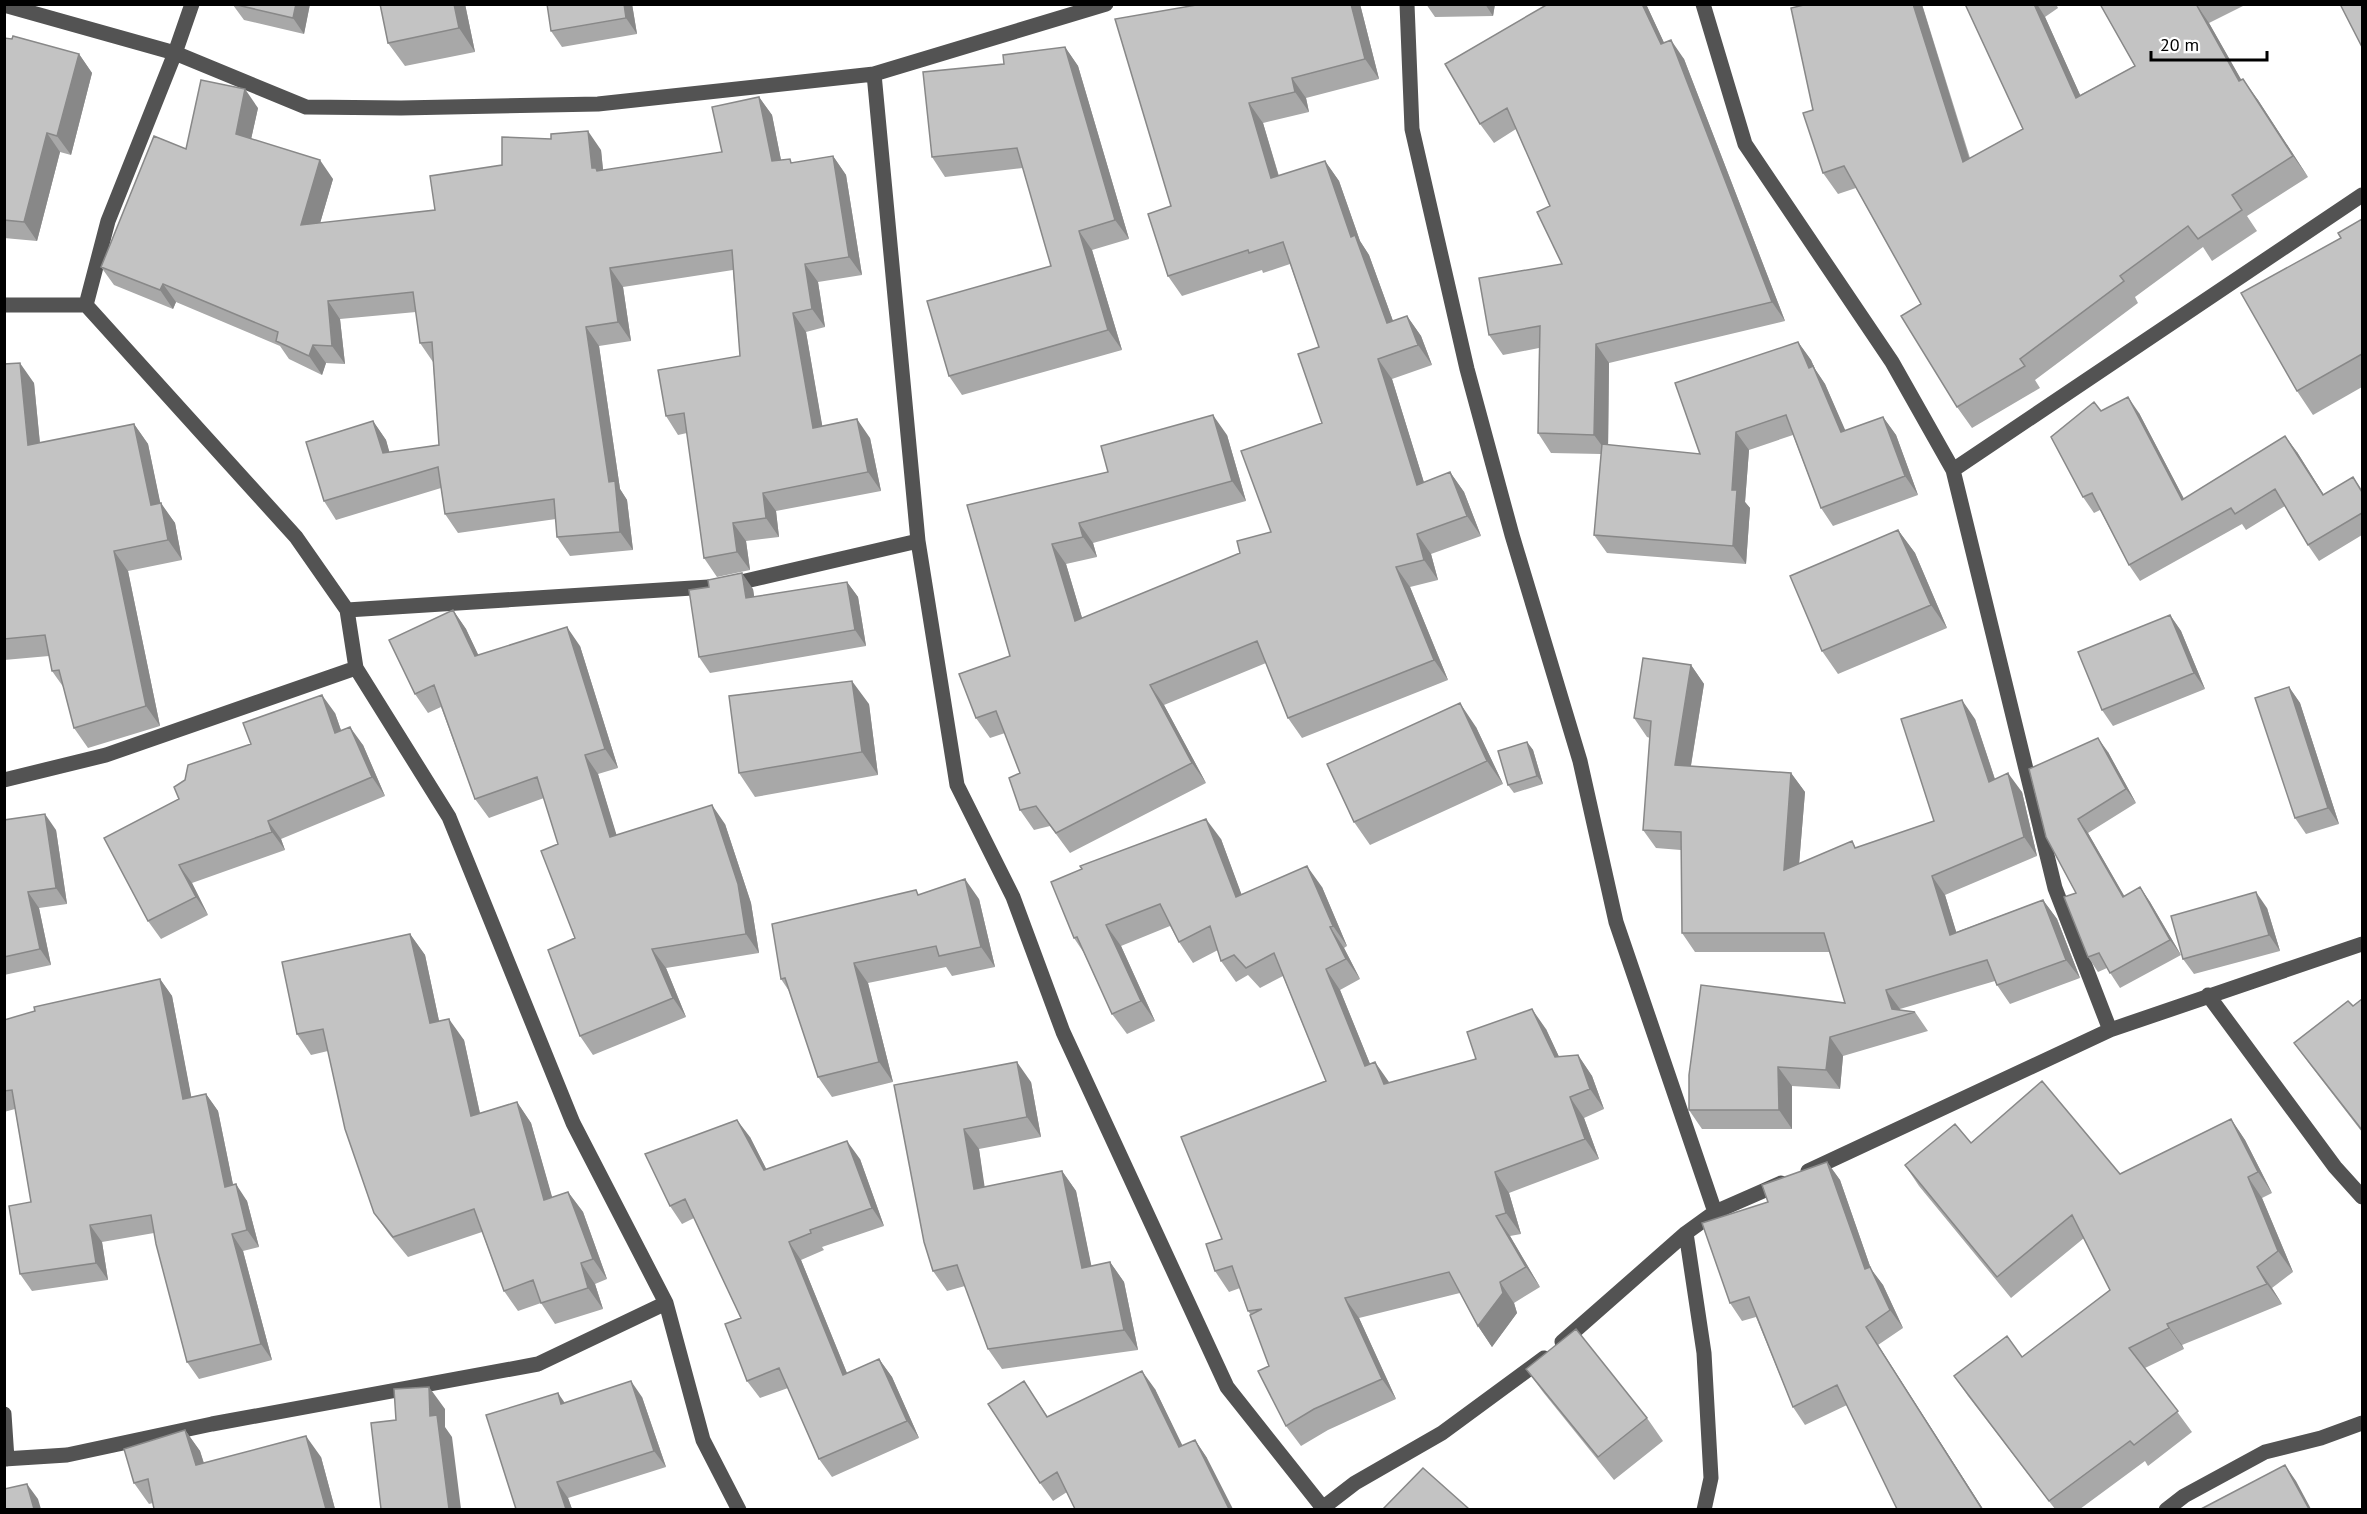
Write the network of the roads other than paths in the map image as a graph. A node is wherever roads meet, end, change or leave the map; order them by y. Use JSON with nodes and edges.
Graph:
{"nodes":[{"id":1,"x":192,"y":4,"type":"edge"},
{"id":2,"x":1106,"y":4,"type":"edge"},
{"id":3,"x":1407,"y":4,"type":"edge"},
{"id":4,"x":1702,"y":4,"type":"edge"},
{"id":5,"x":4,"y":5,"type":"edge"},
{"id":6,"x":175,"y":53,"type":"junction"},
{"id":7,"x":874,"y":74,"type":"junction"},
{"id":8,"x":2362,"y":195,"type":"edge"},
{"id":9,"x":4,"y":305,"type":"edge"},
{"id":10,"x":86,"y":305,"type":"junction"},
{"id":11,"x":1953,"y":470,"type":"junction"},
{"id":12,"x":918,"y":541,"type":"junction"},
{"id":13,"x":347,"y":610,"type":"junction"},
{"id":14,"x":356,"y":668,"type":"junction"},
{"id":15,"x":4,"y":780,"type":"edge"},
{"id":16,"x":2362,"y":944,"type":"edge"},
{"id":17,"x":2208,"y":995,"type":"junction"},
{"id":18,"x":2110,"y":1030,"type":"junction"},
{"id":19,"x":2362,"y":1197,"type":"edge"},
{"id":20,"x":1715,"y":1212,"type":"junction"},
{"id":21,"x":1686,"y":1233,"type":"junction"},
{"id":22,"x":666,"y":1304,"type":"junction"},
{"id":23,"x":4,"y":1414,"type":"edge"},
{"id":24,"x":2362,"y":1423,"type":"edge"},
{"id":25,"x":6,"y":1459,"type":"edge"},
{"id":26,"x":739,"y":1509,"type":"edge"},
{"id":27,"x":1322,"y":1509,"type":"edge"},
{"id":28,"x":1704,"y":1509,"type":"edge"},
{"id":29,"x":2166,"y":1509,"type":"edge"}],
"edges":[{"from":1,"to":6,"type":"street"},
{"from":2,"to":7,"type":"street"},
{"from":3,"to":20,"type":"street"},
{"from":4,"to":11,"type":"street"},
{"from":5,"to":6,"type":"street"},
{"from":6,"to":7,"type":"street"},
{"from":6,"to":10,"type":"street"},
{"from":7,"to":12,"type":"street"},
{"from":8,"to":11,"type":"street"},
{"from":9,"to":10,"type":"street"},
{"from":10,"to":13,"type":"street"},
{"from":11,"to":18,"type":"street"},
{"from":12,"to":13,"type":"street"},
{"from":12,"to":27,"type":"street"},
{"from":13,"to":14,"type":"street"},
{"from":14,"to":15,"type":"street"},
{"from":14,"to":22,"type":"street"},
{"from":16,"to":17,"type":"street"},
{"from":17,"to":18,"type":"street"},
{"from":17,"to":19,"type":"street"},
{"from":18,"to":20,"type":"street"},
{"from":20,"to":21,"type":"street"},
{"from":21,"to":27,"type":"street"},
{"from":21,"to":28,"type":"street"},
{"from":22,"to":25,"type":"street"},
{"from":22,"to":26,"type":"street"},
{"from":23,"to":25,"type":"street"},
{"from":24,"to":29,"type":"street"}]}
